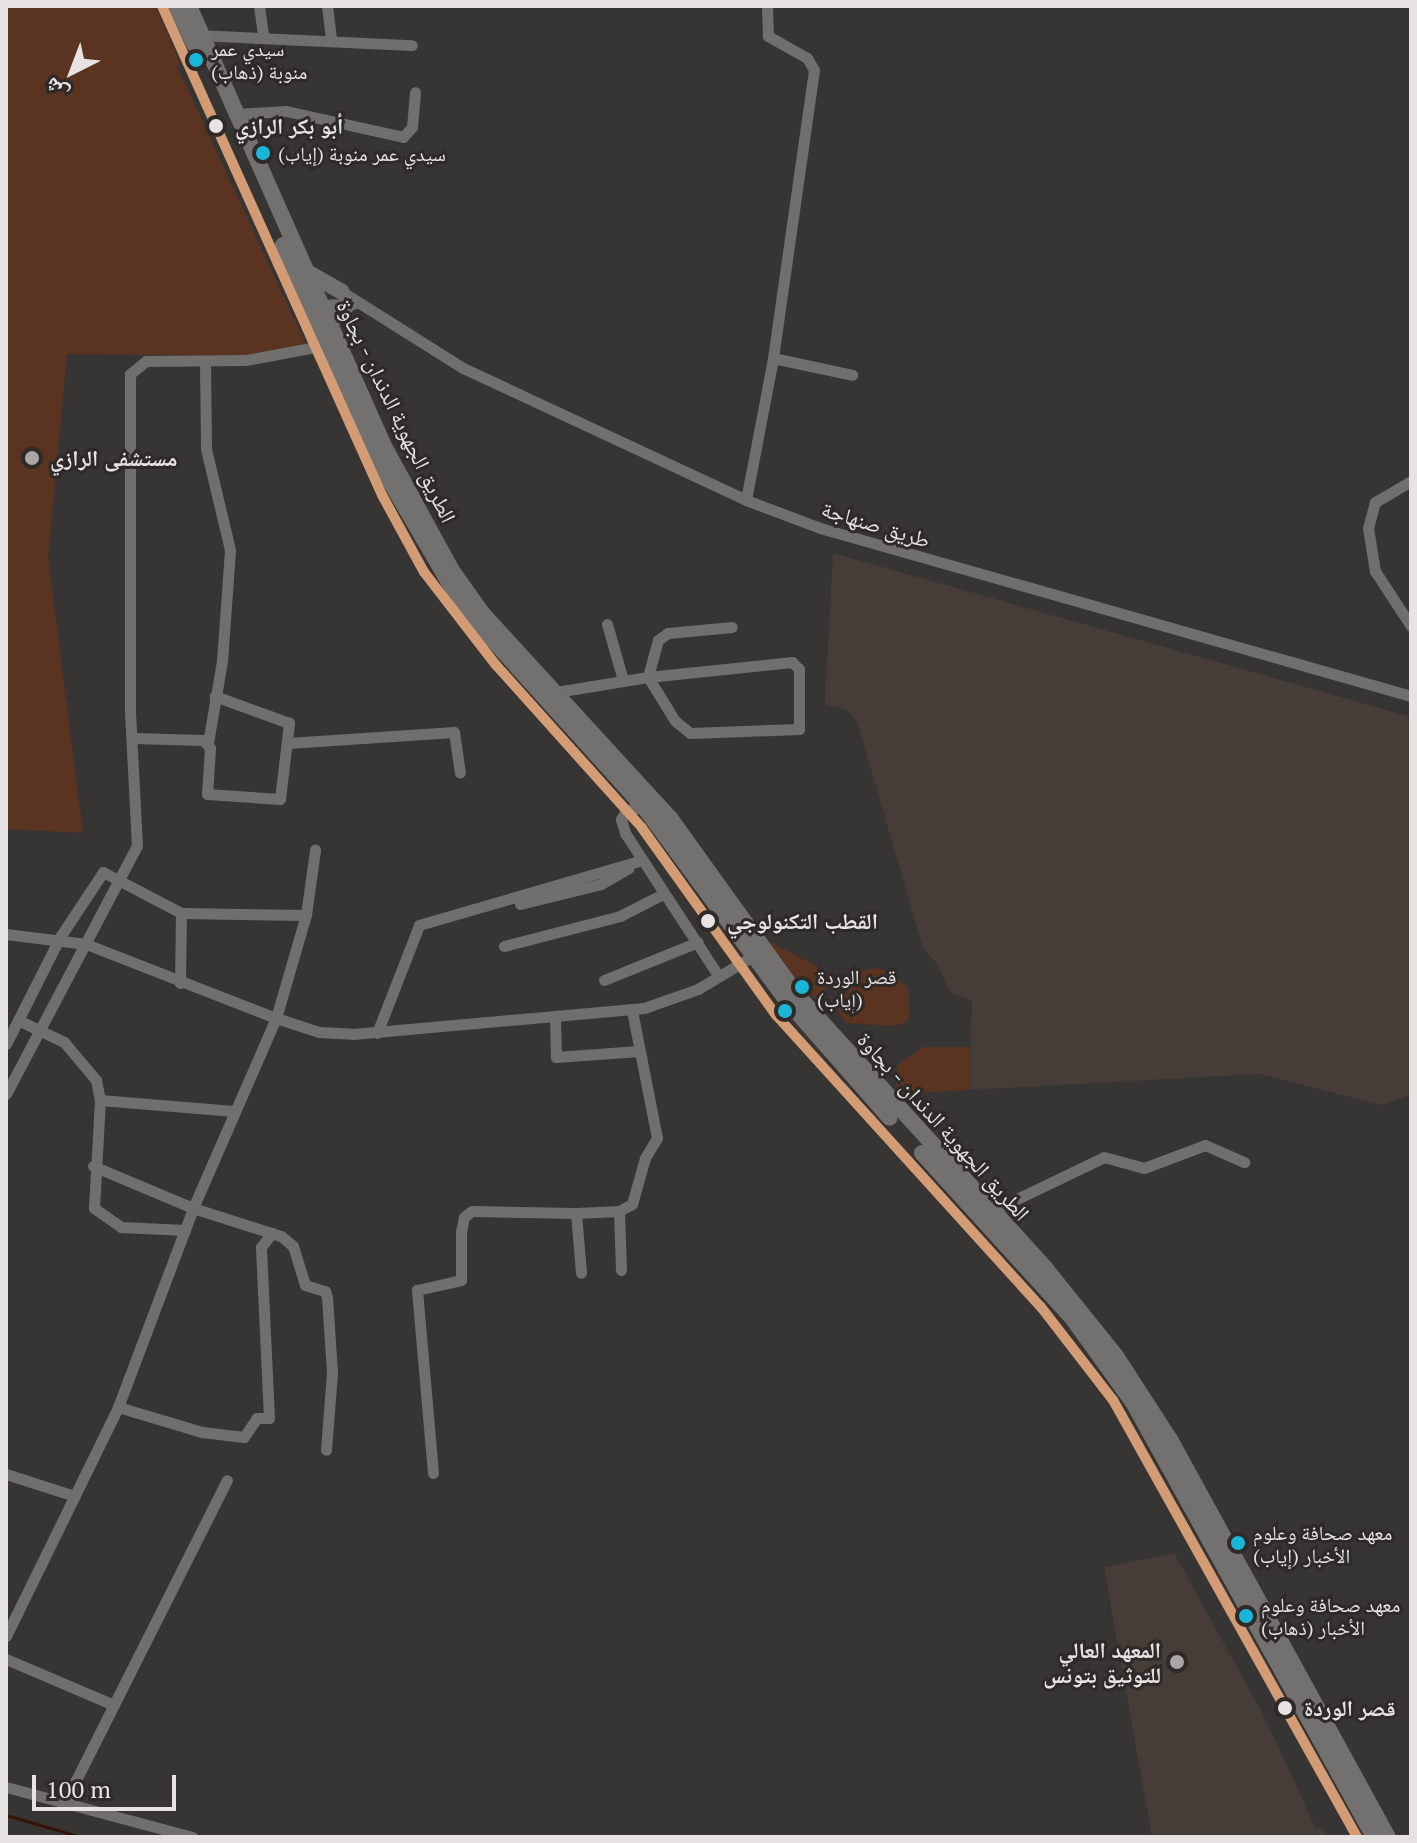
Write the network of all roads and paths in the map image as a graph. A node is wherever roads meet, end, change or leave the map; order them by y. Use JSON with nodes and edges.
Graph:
{"nodes":[{"id":1,"x":176,"y":6,"type":"edge"},
{"id":2,"x":189,"y":6,"type":"edge"},
{"id":3,"x":259,"y":6,"type":"edge"},
{"id":4,"x":327,"y":6,"type":"edge"},
{"id":5,"x":767,"y":6,"type":"edge"},
{"id":6,"x":196,"y":36,"type":"junction"},
{"id":7,"x":263,"y":36,"type":"junction"},
{"id":8,"x":331,"y":40,"type":"junction"},
{"id":9,"x":412,"y":45,"type":"dead end"},
{"id":10,"x":415,"y":92,"type":"dead end"},
{"id":11,"x":237,"y":114,"type":"junction"},
{"id":12,"x":307,"y":272,"type":"junction"},
{"id":13,"x":313,"y":300,"type":"junction"},
{"id":14,"x":351,"y":300,"type":"junction"},
{"id":15,"x":330,"y":323,"type":"junction"},
{"id":16,"x":326,"y":345,"type":"junction"},
{"id":17,"x":773,"y":358,"type":"junction"},
{"id":18,"x":205,"y":363,"type":"junction"},
{"id":19,"x":852,"y":375,"type":"dead end"},
{"id":20,"x":1411,"y":481,"type":"edge"},
{"id":21,"x":746,"y":500,"type":"junction"},
{"id":22,"x":607,"y":624,"type":"dead end"},
{"id":23,"x":1411,"y":626,"type":"edge"},
{"id":24,"x":732,"y":627,"type":"dead end"},
{"id":25,"x":648,"y":677,"type":"junction"},
{"id":26,"x":623,"y":680,"type":"junction"},
{"id":27,"x":556,"y":692,"type":"junction"},
{"id":28,"x":215,"y":696,"type":"junction"},
{"id":29,"x":1411,"y":696,"type":"edge"},
{"id":30,"x":133,"y":738,"type":"junction"},
{"id":31,"x":208,"y":743,"type":"junction"},
{"id":32,"x":288,"y":743,"type":"junction"},
{"id":33,"x":460,"y":773,"type":"dead end"},
{"id":34,"x":644,"y":807,"type":"junction"},
{"id":35,"x":670,"y":818,"type":"junction"},
{"id":36,"x":315,"y":850,"type":"dead end"},
{"id":37,"x":637,"y":862,"type":"junction"},
{"id":38,"x":123,"y":881,"type":"junction"},
{"id":39,"x":663,"y":894,"type":"junction"},
{"id":40,"x":520,"y":904,"type":"dead end"},
{"id":41,"x":181,"y":913,"type":"junction"},
{"id":42,"x":306,"y":915,"type":"junction"},
{"id":43,"x":6,"y":934,"type":"edge"},
{"id":44,"x":60,"y":937,"type":"junction"},
{"id":45,"x":698,"y":942,"type":"junction"},
{"id":46,"x":86,"y":944,"type":"junction"},
{"id":47,"x":504,"y":946,"type":"dead end"},
{"id":48,"x":758,"y":953,"type":"junction"},
{"id":49,"x":718,"y":975,"type":"junction"},
{"id":50,"x":604,"y":980,"type":"dead end"},
{"id":51,"x":180,"y":983,"type":"junction"},
{"id":52,"x":632,"y":1010,"type":"junction"},
{"id":53,"x":555,"y":1017,"type":"junction"},
{"id":54,"x":276,"y":1018,"type":"junction"},
{"id":55,"x":18,"y":1020,"type":"junction"},
{"id":56,"x":40,"y":1029,"type":"junction"},
{"id":57,"x":377,"y":1033,"type":"junction"},
{"id":58,"x":6,"y":1044,"type":"edge"},
{"id":59,"x":639,"y":1051,"type":"junction"},
{"id":60,"x":6,"y":1094,"type":"edge"},
{"id":61,"x":100,"y":1100,"type":"junction"},
{"id":62,"x":234,"y":1111,"type":"junction"},
{"id":63,"x":1244,"y":1162,"type":"dead end"},
{"id":64,"x":93,"y":1166,"type":"junction"},
{"id":65,"x":193,"y":1208,"type":"junction"},
{"id":66,"x":619,"y":1211,"type":"junction"},
{"id":67,"x":992,"y":1211,"type":"junction"},
{"id":68,"x":576,"y":1213,"type":"junction"},
{"id":69,"x":185,"y":1230,"type":"junction"},
{"id":70,"x":272,"y":1233,"type":"junction"},
{"id":71,"x":621,"y":1270,"type":"dead end"},
{"id":72,"x":581,"y":1273,"type":"dead end"},
{"id":73,"x":118,"y":1407,"type":"junction"},
{"id":74,"x":326,"y":1450,"type":"dead end"},
{"id":75,"x":433,"y":1473,"type":"dead end"},
{"id":76,"x":6,"y":1474,"type":"edge"},
{"id":77,"x":227,"y":1480,"type":"dead end"},
{"id":78,"x":75,"y":1496,"type":"junction"},
{"id":79,"x":1214,"y":1533,"type":"junction"},
{"id":80,"x":6,"y":1636,"type":"edge"},
{"id":81,"x":6,"y":1659,"type":"edge"},
{"id":82,"x":114,"y":1705,"type":"junction"},
{"id":83,"x":6,"y":1787,"type":"edge"},
{"id":84,"x":66,"y":1800,"type":"dead end"},
{"id":85,"x":192,"y":1837,"type":"edge"},
{"id":86,"x":1374,"y":1837,"type":"edge"},
{"id":87,"x":1388,"y":1837,"type":"edge"}],
"edges":[{"from":1,"to":6,"type":"main road","name":"الطريق الجهوية الدندان - بجاوة"},
{"from":2,"to":6,"type":"main road","name":"الطريق الجهوية الدندان - بجاوة"},
{"from":3,"to":7,"type":"street"},
{"from":4,"to":8,"type":"street"},
{"from":5,"to":17,"type":"street"},
{"from":6,"to":7,"type":"street"},
{"from":6,"to":11,"type":"main road","name":"الطريق الجهوية الدندان - بجاوة"},
{"from":6,"to":13,"type":"main road","name":"الطريق الجهوية الدندان - بجاوة"},
{"from":7,"to":8,"type":"street"},
{"from":8,"to":9,"type":"street"},
{"from":10,"to":11,"type":"street"},
{"from":11,"to":12,"type":"main road","name":"الطريق الجهوية الدندان - بجاوة"},
{"from":12,"to":13,"type":"main road","name":"الطريق الجهوية الدندان - بجاوة"},
{"from":12,"to":14,"type":"main road"},
{"from":13,"to":14,"type":"street"},
{"from":13,"to":15,"type":"main road","name":"الطريق الجهوية الدندان - بجاوة"},
{"from":13,"to":16,"type":"main road","name":"الطريق الجهوية الدندان - بجاوة"},
{"from":14,"to":15,"type":"main road"},
{"from":14,"to":21,"type":"street","name":"طريق صنهاجة"},
{"from":15,"to":27,"type":"main road","name":"الطريق الجهوية الدندان - بجاوة"},
{"from":16,"to":18,"type":"street"},
{"from":16,"to":34,"type":"main road","name":"الطريق الجهوية الدندان - بجاوة"},
{"from":17,"to":19,"type":"street"},
{"from":17,"to":21,"type":"street"},
{"from":18,"to":28,"type":"street"},
{"from":18,"to":30,"type":"street"},
{"from":20,"to":23,"type":"street"},
{"from":21,"to":29,"type":"street","name":"طريق صنهاجة"},
{"from":22,"to":26,"type":"street"},
{"from":24,"to":25,"type":"street"},
{"from":25,"to":25,"type":"street"},
{"from":25,"to":26,"type":"street"},
{"from":26,"to":27,"type":"street"},
{"from":27,"to":35,"type":"main road","name":"الطريق الجهوية الدندان - بجاوة"},
{"from":28,"to":31,"type":"street"},
{"from":28,"to":32,"type":"street"},
{"from":30,"to":31,"type":"street"},
{"from":30,"to":38,"type":"street"},
{"from":31,"to":32,"type":"street"},
{"from":32,"to":33,"type":"street"},
{"from":34,"to":35,"type":"street"},
{"from":34,"to":37,"type":"street"},
{"from":34,"to":48,"type":"main road","name":"الطريق الجهوية الدندان - بجاوة"},
{"from":35,"to":48,"type":"main road","name":"الطريق الجهوية الدندان - بجاوة"},
{"from":36,"to":42,"type":"street"},
{"from":37,"to":39,"type":"street"},
{"from":37,"to":40,"type":"street"},
{"from":37,"to":57,"type":"street"},
{"from":38,"to":41,"type":"street"},
{"from":38,"to":44,"type":"street"},
{"from":38,"to":46,"type":"street"},
{"from":39,"to":45,"type":"street"},
{"from":39,"to":47,"type":"street"},
{"from":41,"to":42,"type":"street"},
{"from":41,"to":51,"type":"street"},
{"from":42,"to":54,"type":"street"},
{"from":43,"to":44,"type":"street"},
{"from":44,"to":46,"type":"street"},
{"from":44,"to":55,"type":"street"},
{"from":45,"to":49,"type":"street"},
{"from":45,"to":50,"type":"street"},
{"from":46,"to":51,"type":"street"},
{"from":46,"to":56,"type":"street"},
{"from":48,"to":49,"type":"street"},
{"from":48,"to":67,"type":"main road","name":"الطريق الجهوية الدندان - بجاوة"},
{"from":48,"to":79,"type":"main road","name":"الطريق الجهوية الدندان - بجاوة"},
{"from":49,"to":52,"type":"street"},
{"from":51,"to":54,"type":"street"},
{"from":52,"to":53,"type":"street"},
{"from":52,"to":59,"type":"street"},
{"from":53,"to":57,"type":"street"},
{"from":53,"to":59,"type":"street"},
{"from":54,"to":57,"type":"street"},
{"from":54,"to":62,"type":"street"},
{"from":55,"to":56,"type":"street"},
{"from":55,"to":58,"type":"street"},
{"from":56,"to":60,"type":"street"},
{"from":56,"to":61,"type":"street"},
{"from":59,"to":66,"type":"street"},
{"from":61,"to":62,"type":"street"},
{"from":61,"to":64,"type":"street"},
{"from":62,"to":65,"type":"street"},
{"from":63,"to":67,"type":"street"},
{"from":64,"to":65,"type":"street"},
{"from":64,"to":69,"type":"street"},
{"from":65,"to":69,"type":"street"},
{"from":65,"to":70,"type":"street"},
{"from":66,"to":68,"type":"street"},
{"from":66,"to":71,"type":"street"},
{"from":67,"to":79,"type":"main road","name":"الطريق الجهوية الدندان - بجاوة"},
{"from":68,"to":72,"type":"street"},
{"from":68,"to":75,"type":"street"},
{"from":69,"to":73,"type":"street"},
{"from":70,"to":73,"type":"street"},
{"from":70,"to":74,"type":"street"},
{"from":73,"to":78,"type":"street"},
{"from":76,"to":78,"type":"street"},
{"from":77,"to":82,"type":"street"},
{"from":78,"to":80,"type":"street"},
{"from":79,"to":86,"type":"main road","name":"الطريق الجهوية الدندان - بجاوة"},
{"from":79,"to":87,"type":"main road","name":"الطريق الجهوية الدندان - بجاوة"},
{"from":81,"to":82,"type":"street"},
{"from":82,"to":84,"type":"street"},
{"from":83,"to":85,"type":"street"}]}
